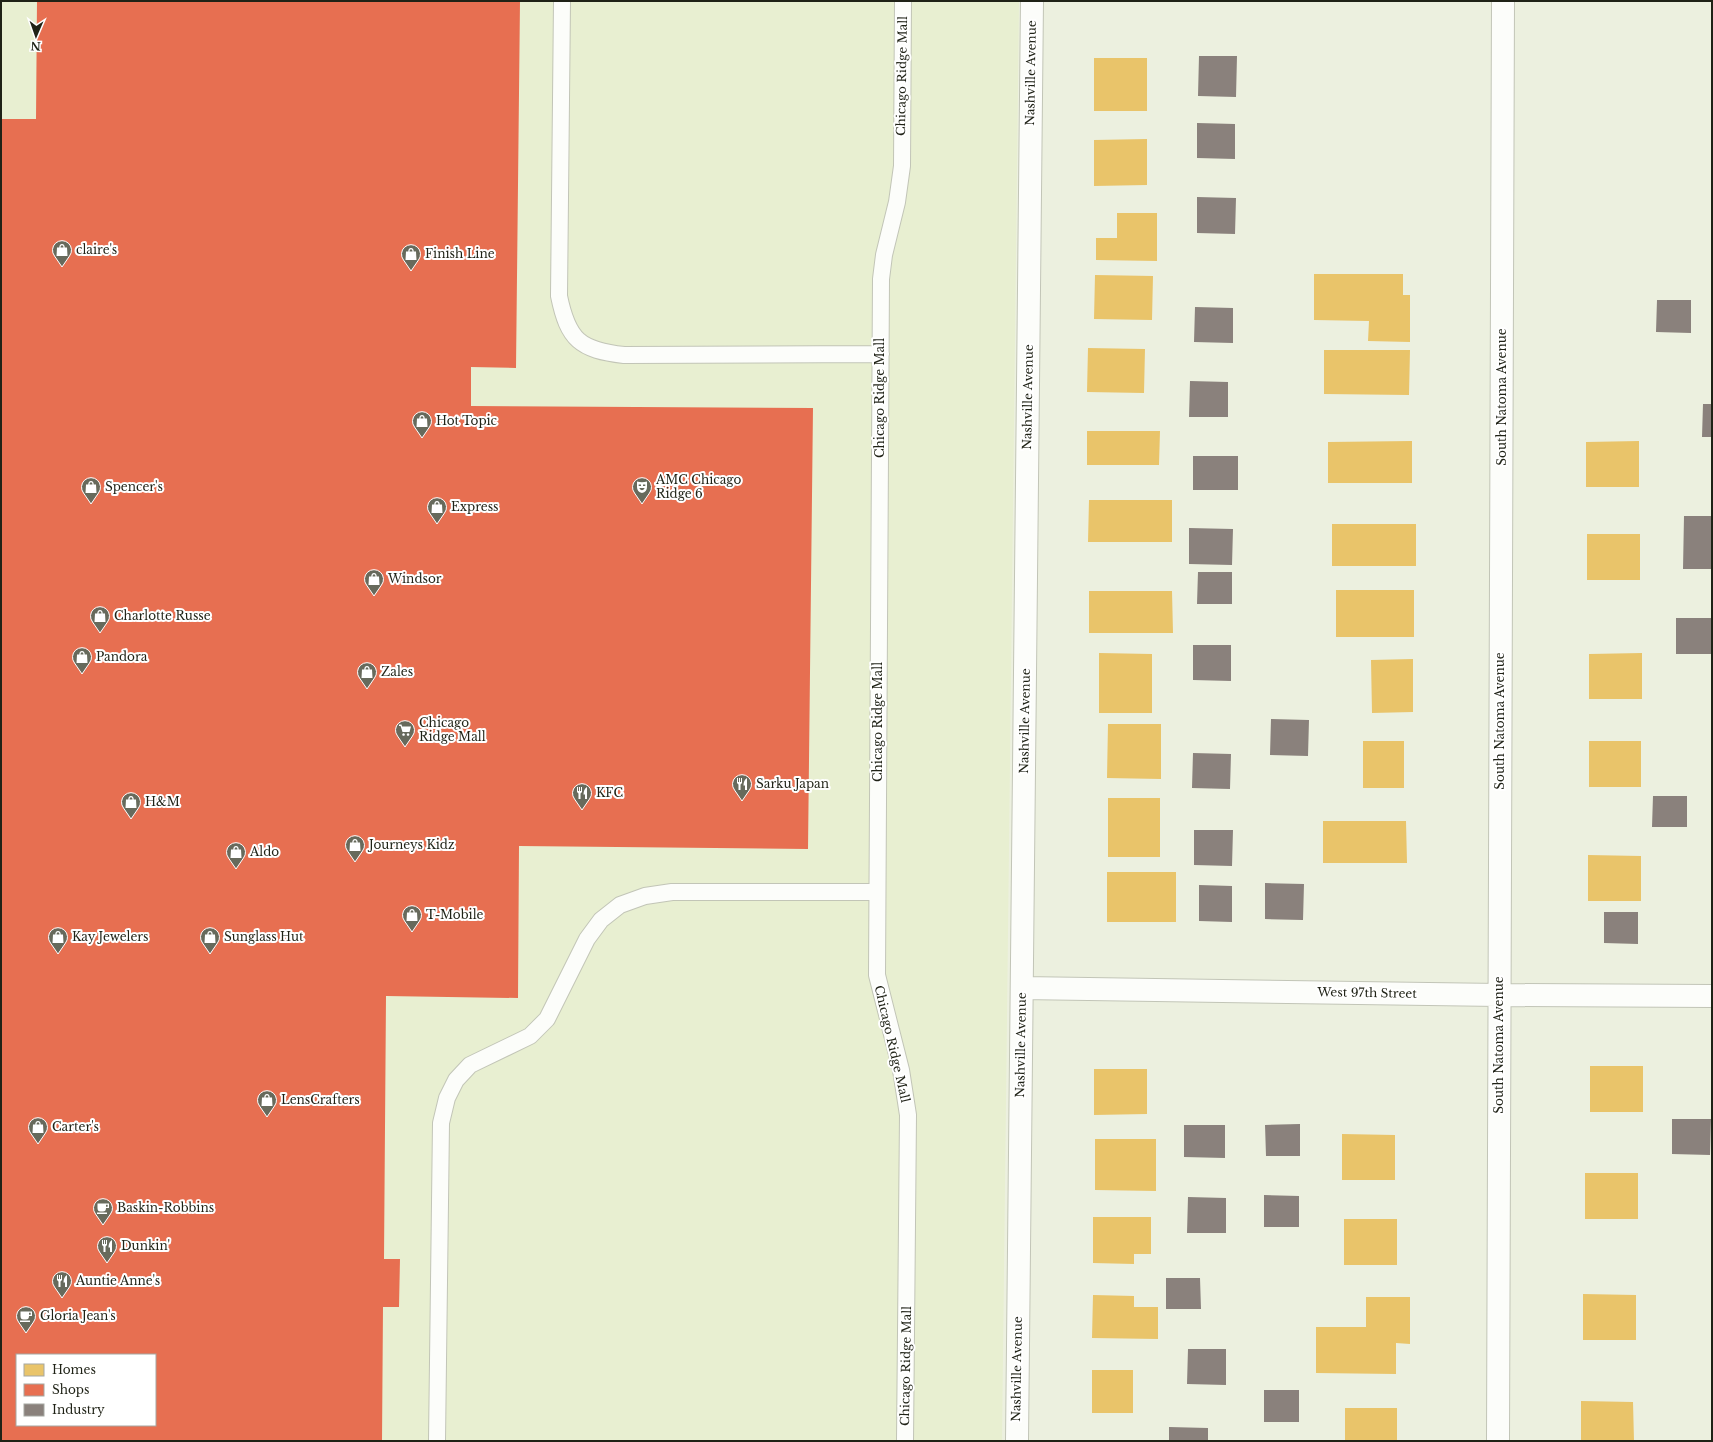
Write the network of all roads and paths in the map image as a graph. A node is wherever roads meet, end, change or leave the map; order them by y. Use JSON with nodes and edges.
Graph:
{"nodes":[{"id":1,"x":562,"y":1,"type":"edge"},
{"id":2,"x":903,"y":1,"type":"edge"},
{"id":3,"x":1032,"y":1,"type":"edge"},
{"id":4,"x":1503,"y":1,"type":"edge"},
{"id":5,"x":881,"y":354,"type":"junction"},
{"id":6,"x":877,"y":892,"type":"junction"},
{"id":7,"x":1022,"y":988,"type":"junction"},
{"id":8,"x":1499,"y":995,"type":"junction"},
{"id":9,"x":1712,"y":996,"type":"edge"},
{"id":10,"x":437,"y":1441,"type":"edge"},
{"id":11,"x":904,"y":1441,"type":"edge"},
{"id":12,"x":1017,"y":1441,"type":"edge"},
{"id":13,"x":1498,"y":1441,"type":"edge"}],
"edges":[{"from":1,"to":5,"type":"lane"},
{"from":2,"to":5,"type":"lane","name":"Chicago Ridge Mall"},
{"from":3,"to":7,"type":"street","name":"Nashville Avenue"},
{"from":4,"to":8,"type":"street","name":"South Natoma Avenue"},
{"from":5,"to":6,"type":"lane","name":"Chicago Ridge Mall"},
{"from":6,"to":10,"type":"lane"},
{"from":6,"to":11,"type":"lane","name":"Chicago Ridge Mall"},
{"from":7,"to":8,"type":"street","name":"West 97th Street"},
{"from":7,"to":12,"type":"street","name":"Nashville Avenue"},
{"from":8,"to":9,"type":"street","name":"West 97th Street"},
{"from":8,"to":13,"type":"street","name":"South Natoma Avenue"}]}
